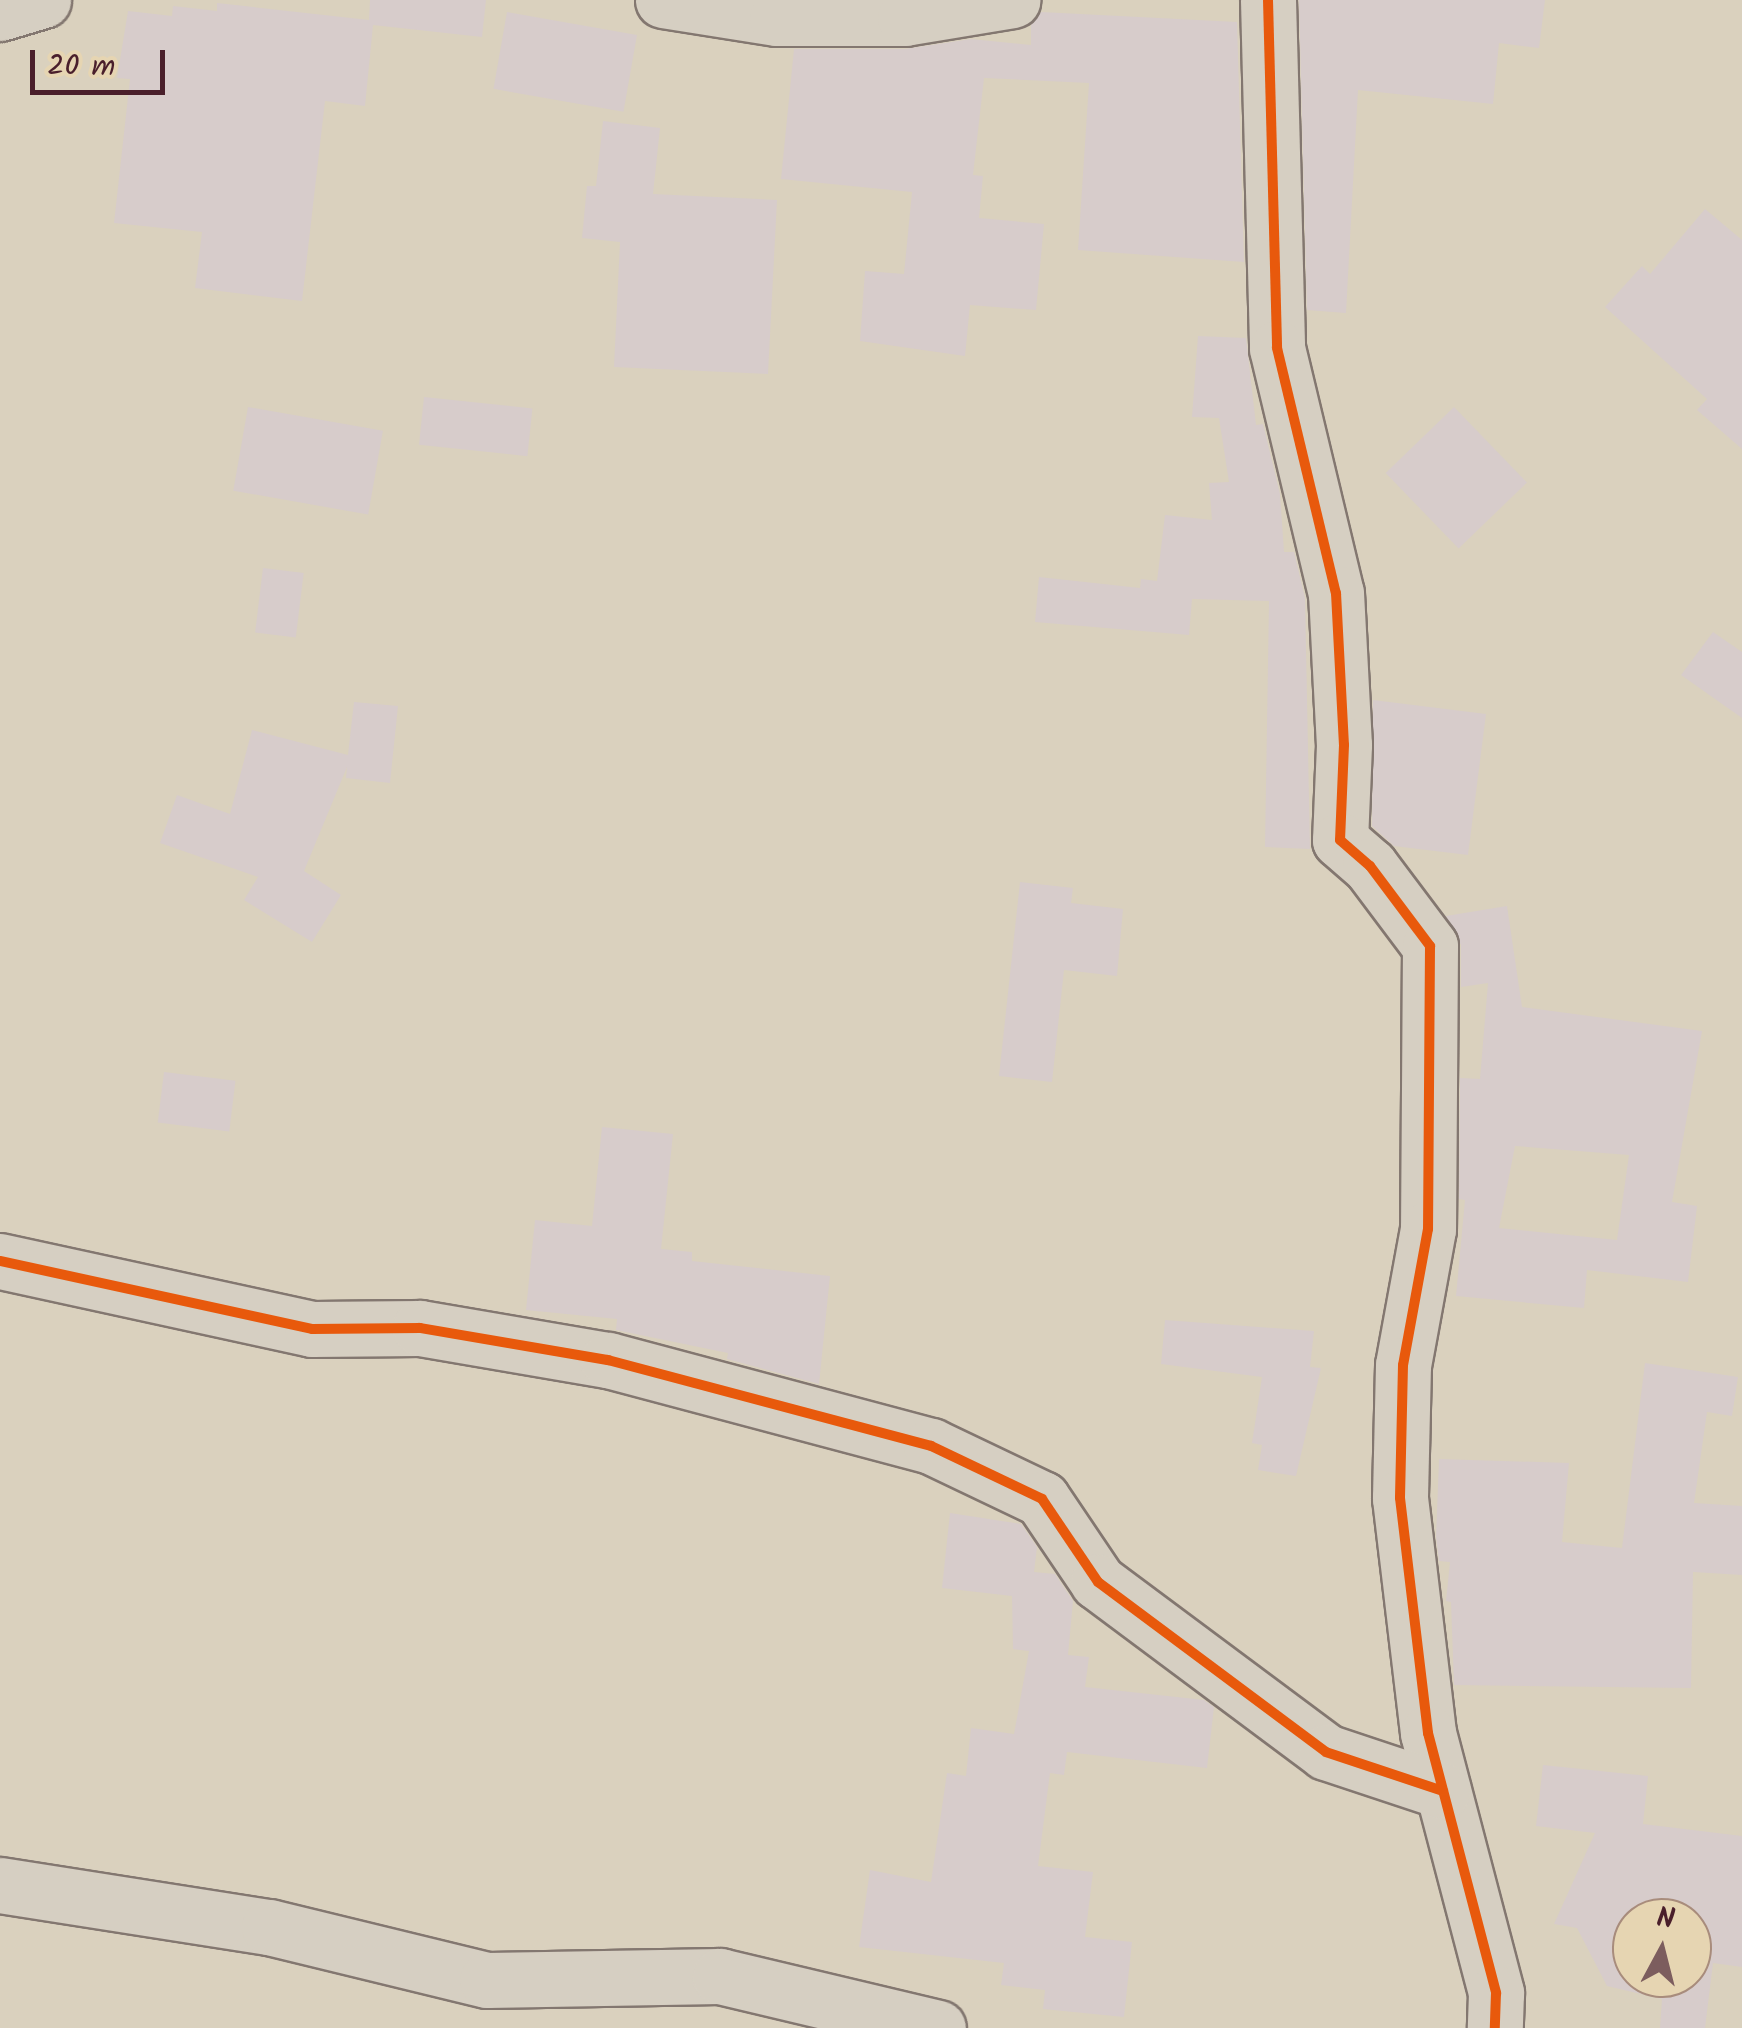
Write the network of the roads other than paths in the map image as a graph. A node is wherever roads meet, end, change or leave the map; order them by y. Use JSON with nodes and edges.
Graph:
{"nodes":[{"id":1,"x":42,"y":0,"type":"edge"},
{"id":2,"x":663,"y":0,"type":"edge"},
{"id":3,"x":1013,"y":0,"type":"edge"},
{"id":4,"x":1268,"y":0,"type":"edge"},
{"id":5,"x":0,"y":13,"type":"edge"},
{"id":6,"x":0,"y":1260,"type":"edge"},
{"id":7,"x":1444,"y":1791,"type":"junction"},
{"id":8,"x":0,"y":1885,"type":"edge"},
{"id":9,"x":838,"y":2016,"type":"edge"},
{"id":10,"x":938,"y":2028,"type":"edge"},
{"id":11,"x":1496,"y":2028,"type":"edge"}],
"edges":[{"from":1,"to":5,"type":"street"},
{"from":2,"to":3,"type":"street"},
{"from":4,"to":7,"type":"street"},
{"from":6,"to":7,"type":"street"},
{"from":7,"to":11,"type":"street"},
{"from":8,"to":9,"type":"street"},
{"from":9,"to":10,"type":"street"}]}
